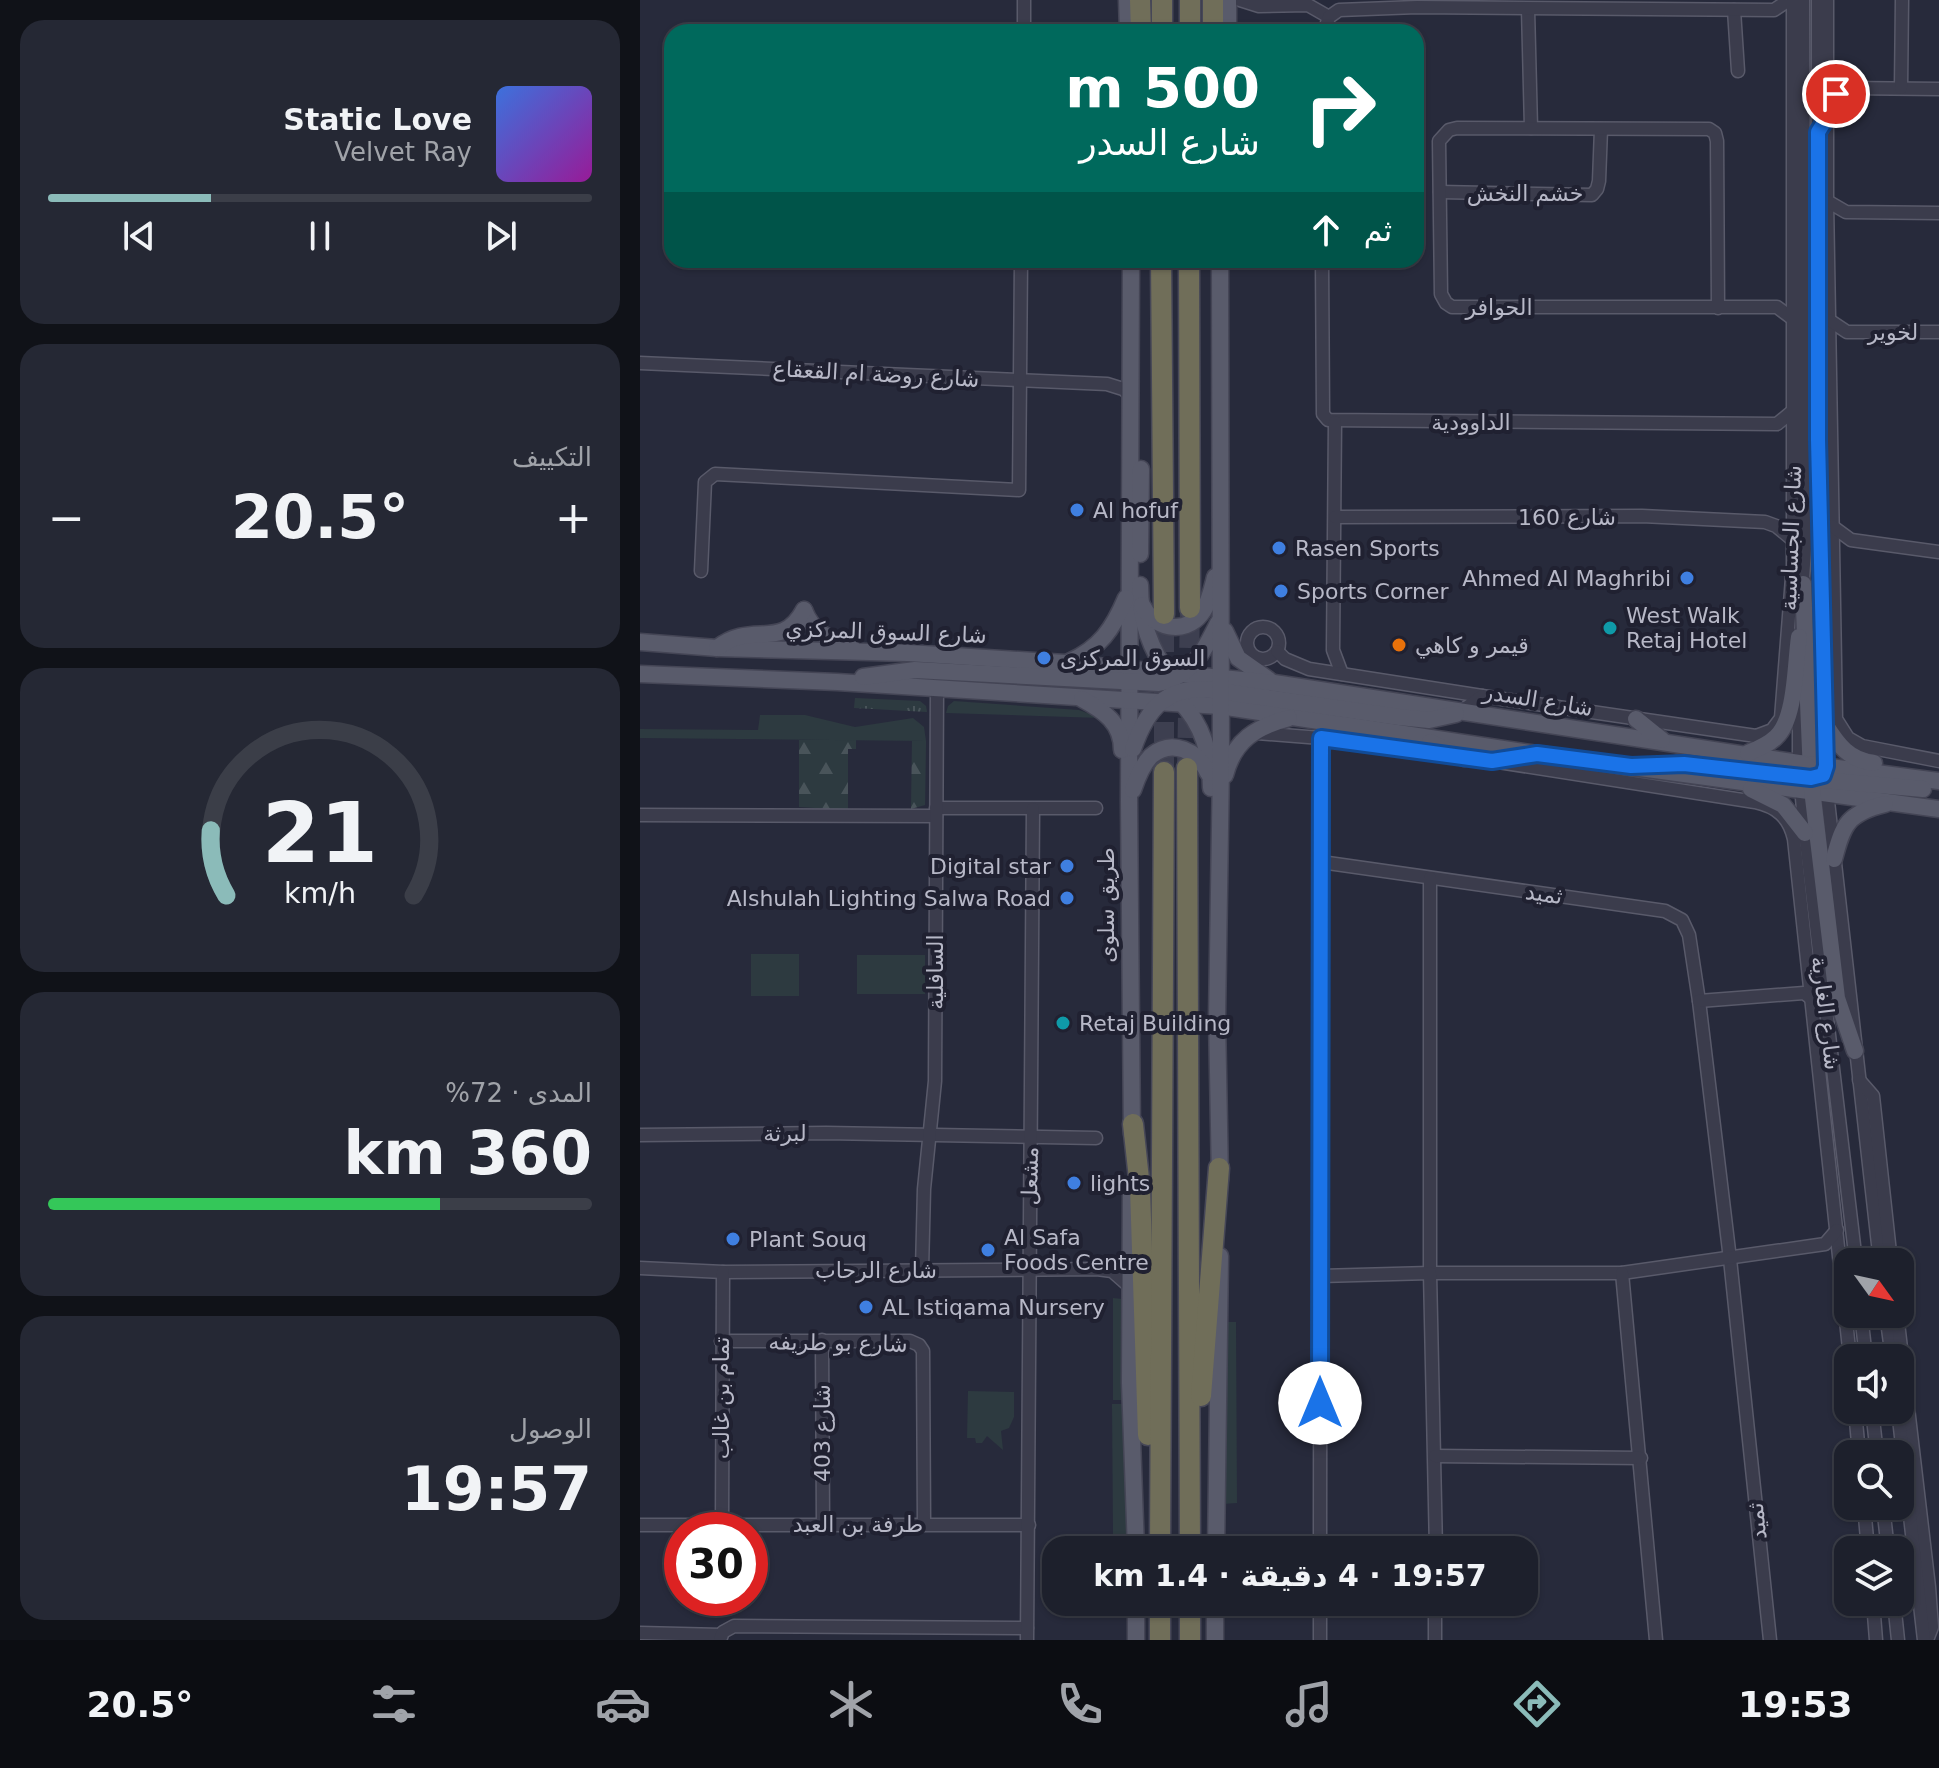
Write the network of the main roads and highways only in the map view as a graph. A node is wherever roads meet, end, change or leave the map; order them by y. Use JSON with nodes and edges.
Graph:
{"nodes":[{"id":1,"x":1127,"y":0,"type":"edge"},
{"id":2,"x":1140,"y":0,"type":"edge"},
{"id":3,"x":1162,"y":0,"type":"edge"},
{"id":4,"x":1190,"y":0,"type":"edge"},
{"id":5,"x":1128,"y":24,"type":"edge"},
{"id":6,"x":1141,"y":24,"type":"edge"},
{"id":7,"x":1162,"y":24,"type":"edge"},
{"id":8,"x":1190,"y":24,"type":"edge"},
{"id":9,"x":1131,"y":268,"type":"edge"},
{"id":10,"x":1151,"y":268,"type":"edge"},
{"id":11,"x":1161,"y":268,"type":"edge"},
{"id":12,"x":1189,"y":268,"type":"edge"},
{"id":13,"x":1198,"y":268,"type":"edge"},
{"id":14,"x":1220,"y":268,"type":"edge"},
{"id":15,"x":1161,"y":328,"type":"junction"},
{"id":16,"x":1189,"y":332,"type":"junction"},
{"id":17,"x":1221,"y":561,"type":"junction"},
{"id":18,"x":1803,"y":580,"type":"road end"},
{"id":19,"x":1135,"y":594,"type":"junction"},
{"id":20,"x":1190,"y":608,"type":"tunnel mouth"},
{"id":21,"x":1164,"y":614,"type":"tunnel mouth"},
{"id":22,"x":1221,"y":618,"type":"junction"},
{"id":23,"x":1799,"y":637,"type":"road end"},
{"id":24,"x":640,"y":644,"type":"edge"},
{"id":25,"x":717,"y":648,"type":"junction"},
{"id":26,"x":908,"y":653,"type":"junction"},
{"id":27,"x":1065,"y":663,"type":"junction"},
{"id":28,"x":640,"y":674,"type":"edge"},
{"id":29,"x":1129,"y":676,"type":"junction"},
{"id":30,"x":837,"y":682,"type":"junction"},
{"id":31,"x":1274,"y":683,"type":"junction"},
{"id":32,"x":1172,"y":687,"type":"junction"},
{"id":33,"x":1220,"y":692,"type":"junction"},
{"id":34,"x":1078,"y":696,"type":"junction"},
{"id":35,"x":1130,"y":699,"type":"junction"},
{"id":36,"x":1463,"y":710,"type":"junction"},
{"id":37,"x":1295,"y":716,"type":"junction"},
{"id":38,"x":1636,"y":719,"type":"road end"},
{"id":39,"x":1825,"y":724,"type":"road end"},
{"id":40,"x":1410,"y":733,"type":"junction"},
{"id":41,"x":1663,"y":741,"type":"junction"},
{"id":42,"x":1748,"y":753,"type":"junction"},
{"id":43,"x":1537,"y":754,"type":"junction"},
{"id":44,"x":1130,"y":758,"type":"junction"},
{"id":45,"x":1464,"y":758,"type":"road end"},
{"id":46,"x":1492,"y":761,"type":"road end"},
{"id":47,"x":1631,"y":766,"type":"junction"},
{"id":48,"x":1187,"y":768,"type":"tunnel mouth"},
{"id":49,"x":1164,"y":772,"type":"tunnel mouth"},
{"id":50,"x":1939,"y":773,"type":"edge"},
{"id":51,"x":1812,"y":778,"type":"junction"},
{"id":52,"x":1727,"y":780,"type":"junction"},
{"id":53,"x":1939,"y":781,"type":"edge"},
{"id":54,"x":1216,"y":788,"type":"junction"},
{"id":55,"x":1939,"y":791,"type":"edge"},
{"id":56,"x":1129,"y":802,"type":"junction"},
{"id":57,"x":1892,"y":802,"type":"junction"},
{"id":58,"x":1939,"y":809,"type":"edge"},
{"id":59,"x":1130,"y":830,"type":"junction"},
{"id":60,"x":1805,"y":833,"type":"road end"},
{"id":61,"x":1834,"y":859,"type":"road end"},
{"id":62,"x":1855,"y":1051,"type":"road end"},
{"id":63,"x":1133,"y":1124,"type":"junction"},
{"id":64,"x":1219,"y":1168,"type":"junction"},
{"id":65,"x":1190,"y":1471,"type":"junction"},
{"id":66,"x":1136,"y":1536,"type":"edge"},
{"id":67,"x":1158,"y":1536,"type":"edge"},
{"id":68,"x":1160,"y":1536,"type":"edge"},
{"id":69,"x":1190,"y":1536,"type":"edge"},
{"id":70,"x":1216,"y":1536,"type":"edge"},
{"id":71,"x":1136,"y":1616,"type":"edge"},
{"id":72,"x":1160,"y":1616,"type":"edge"},
{"id":73,"x":1190,"y":1616,"type":"edge"},
{"id":74,"x":1215,"y":1616,"type":"edge"},
{"id":75,"x":1136,"y":1640,"type":"edge"},
{"id":76,"x":1160,"y":1640,"type":"edge"},
{"id":77,"x":1190,"y":1640,"type":"edge"},
{"id":78,"x":1215,"y":1640,"type":"edge"}],
"edges":[{"from":1,"to":5,"type":"main road"},
{"from":2,"to":6,"type":"highway"},
{"from":3,"to":7,"type":"highway"},
{"from":4,"to":8,"type":"highway"},
{"from":9,"to":19,"type":"main road"},
{"from":10,"to":15,"type":"highway"},
{"from":11,"to":15,"type":"highway"},
{"from":12,"to":16,"type":"highway"},
{"from":13,"to":16,"type":"highway"},
{"from":14,"to":17,"type":"main road"},
{"from":15,"to":21,"type":"highway"},
{"from":16,"to":20,"type":"highway"},
{"from":17,"to":19,"type":"main road"},
{"from":17,"to":22,"type":"main road"},
{"from":18,"to":51,"type":"main road"},
{"from":19,"to":27,"type":"main road"},
{"from":19,"to":29,"type":"main road","name":"طريق سلوى"},
{"from":19,"to":32,"type":"main road"},
{"from":22,"to":31,"type":"main road"},
{"from":22,"to":32,"type":"main road"},
{"from":22,"to":33,"type":"main road"},
{"from":23,"to":42,"type":"main road"},
{"from":24,"to":25,"type":"main road","name":"شارع السوق المركزي"},
{"from":25,"to":26,"type":"main road","name":"شارع السوق المركزي"},
{"from":25,"to":26,"type":"main road"},
{"from":26,"to":27,"type":"main road","name":"شارع السوق المركزي"},
{"from":27,"to":29,"type":"main road","name":"شارع السوق المركزي"},
{"from":28,"to":30,"type":"main road"},
{"from":29,"to":30,"type":"main road"},
{"from":29,"to":32,"type":"main road","name":"شارع السدر"},
{"from":29,"to":35,"type":"main road","name":"طريق سلوى"},
{"from":30,"to":34,"type":"main road"},
{"from":31,"to":33,"type":"main road","name":"شارع السدر"},
{"from":31,"to":36,"type":"main road","name":"شارع السدر"},
{"from":32,"to":33,"type":"main road","name":"شارع السدر"},
{"from":32,"to":33,"type":"main road","name":"شارع السدر"},
{"from":32,"to":35,"type":"main road","name":"شارع السدر"},
{"from":32,"to":44,"type":"main road"},
{"from":32,"to":54,"type":"main road"},
{"from":33,"to":36,"type":"main road"},
{"from":33,"to":37,"type":"main road","name":"شارع السدر"},
{"from":33,"to":54,"type":"main road"},
{"from":34,"to":35,"type":"main road"},
{"from":34,"to":59,"type":"main road"},
{"from":35,"to":44,"type":"main road","name":"طريق سلوى"},
{"from":36,"to":41,"type":"main road","name":"شارع السدر"},
{"from":37,"to":40,"type":"main road","name":"شارع السدر"},
{"from":37,"to":54,"type":"main road"},
{"from":38,"to":41,"type":"main road"},
{"from":39,"to":50,"type":"main road"},
{"from":40,"to":43,"type":"main road","name":"شارع السدر"},
{"from":40,"to":45,"type":"main road"},
{"from":41,"to":42,"type":"main road","name":"شارع السدر"},
{"from":42,"to":51,"type":"main road","name":"شارع السدر"},
{"from":43,"to":46,"type":"main road"},
{"from":43,"to":47,"type":"main road","name":"شارع السدر"},
{"from":44,"to":56,"type":"main road","name":"طريق سلوى"},
{"from":47,"to":51,"type":"main road"},
{"from":47,"to":52,"type":"main road","name":"شارع السدر"},
{"from":48,"to":65,"type":"highway"},
{"from":49,"to":68,"type":"highway"},
{"from":51,"to":52,"type":"main road","name":"شارع السدر"},
{"from":51,"to":53,"type":"main road","name":"شارع السدر"},
{"from":51,"to":55,"type":"main road"},
{"from":51,"to":57,"type":"main road","name":"شارع السدر"},
{"from":51,"to":62,"type":"main road"},
{"from":52,"to":60,"type":"main road"},
{"from":54,"to":56,"type":"main road"},
{"from":54,"to":64,"type":"main road"},
{"from":56,"to":59,"type":"main road","name":"طريق سلوى"},
{"from":57,"to":58,"type":"main road","name":"شارع السدر"},
{"from":57,"to":61,"type":"main road"},
{"from":59,"to":63,"type":"main road","name":"طريق سلوى"},
{"from":63,"to":66,"type":"main road","name":"طريق سلوى"},
{"from":63,"to":67,"type":"highway"},
{"from":64,"to":65,"type":"highway"},
{"from":64,"to":70,"type":"main road"},
{"from":65,"to":69,"type":"highway"},
{"from":71,"to":75,"type":"main road"},
{"from":72,"to":76,"type":"highway"},
{"from":73,"to":77,"type":"highway"},
{"from":74,"to":78,"type":"main road"}]}
